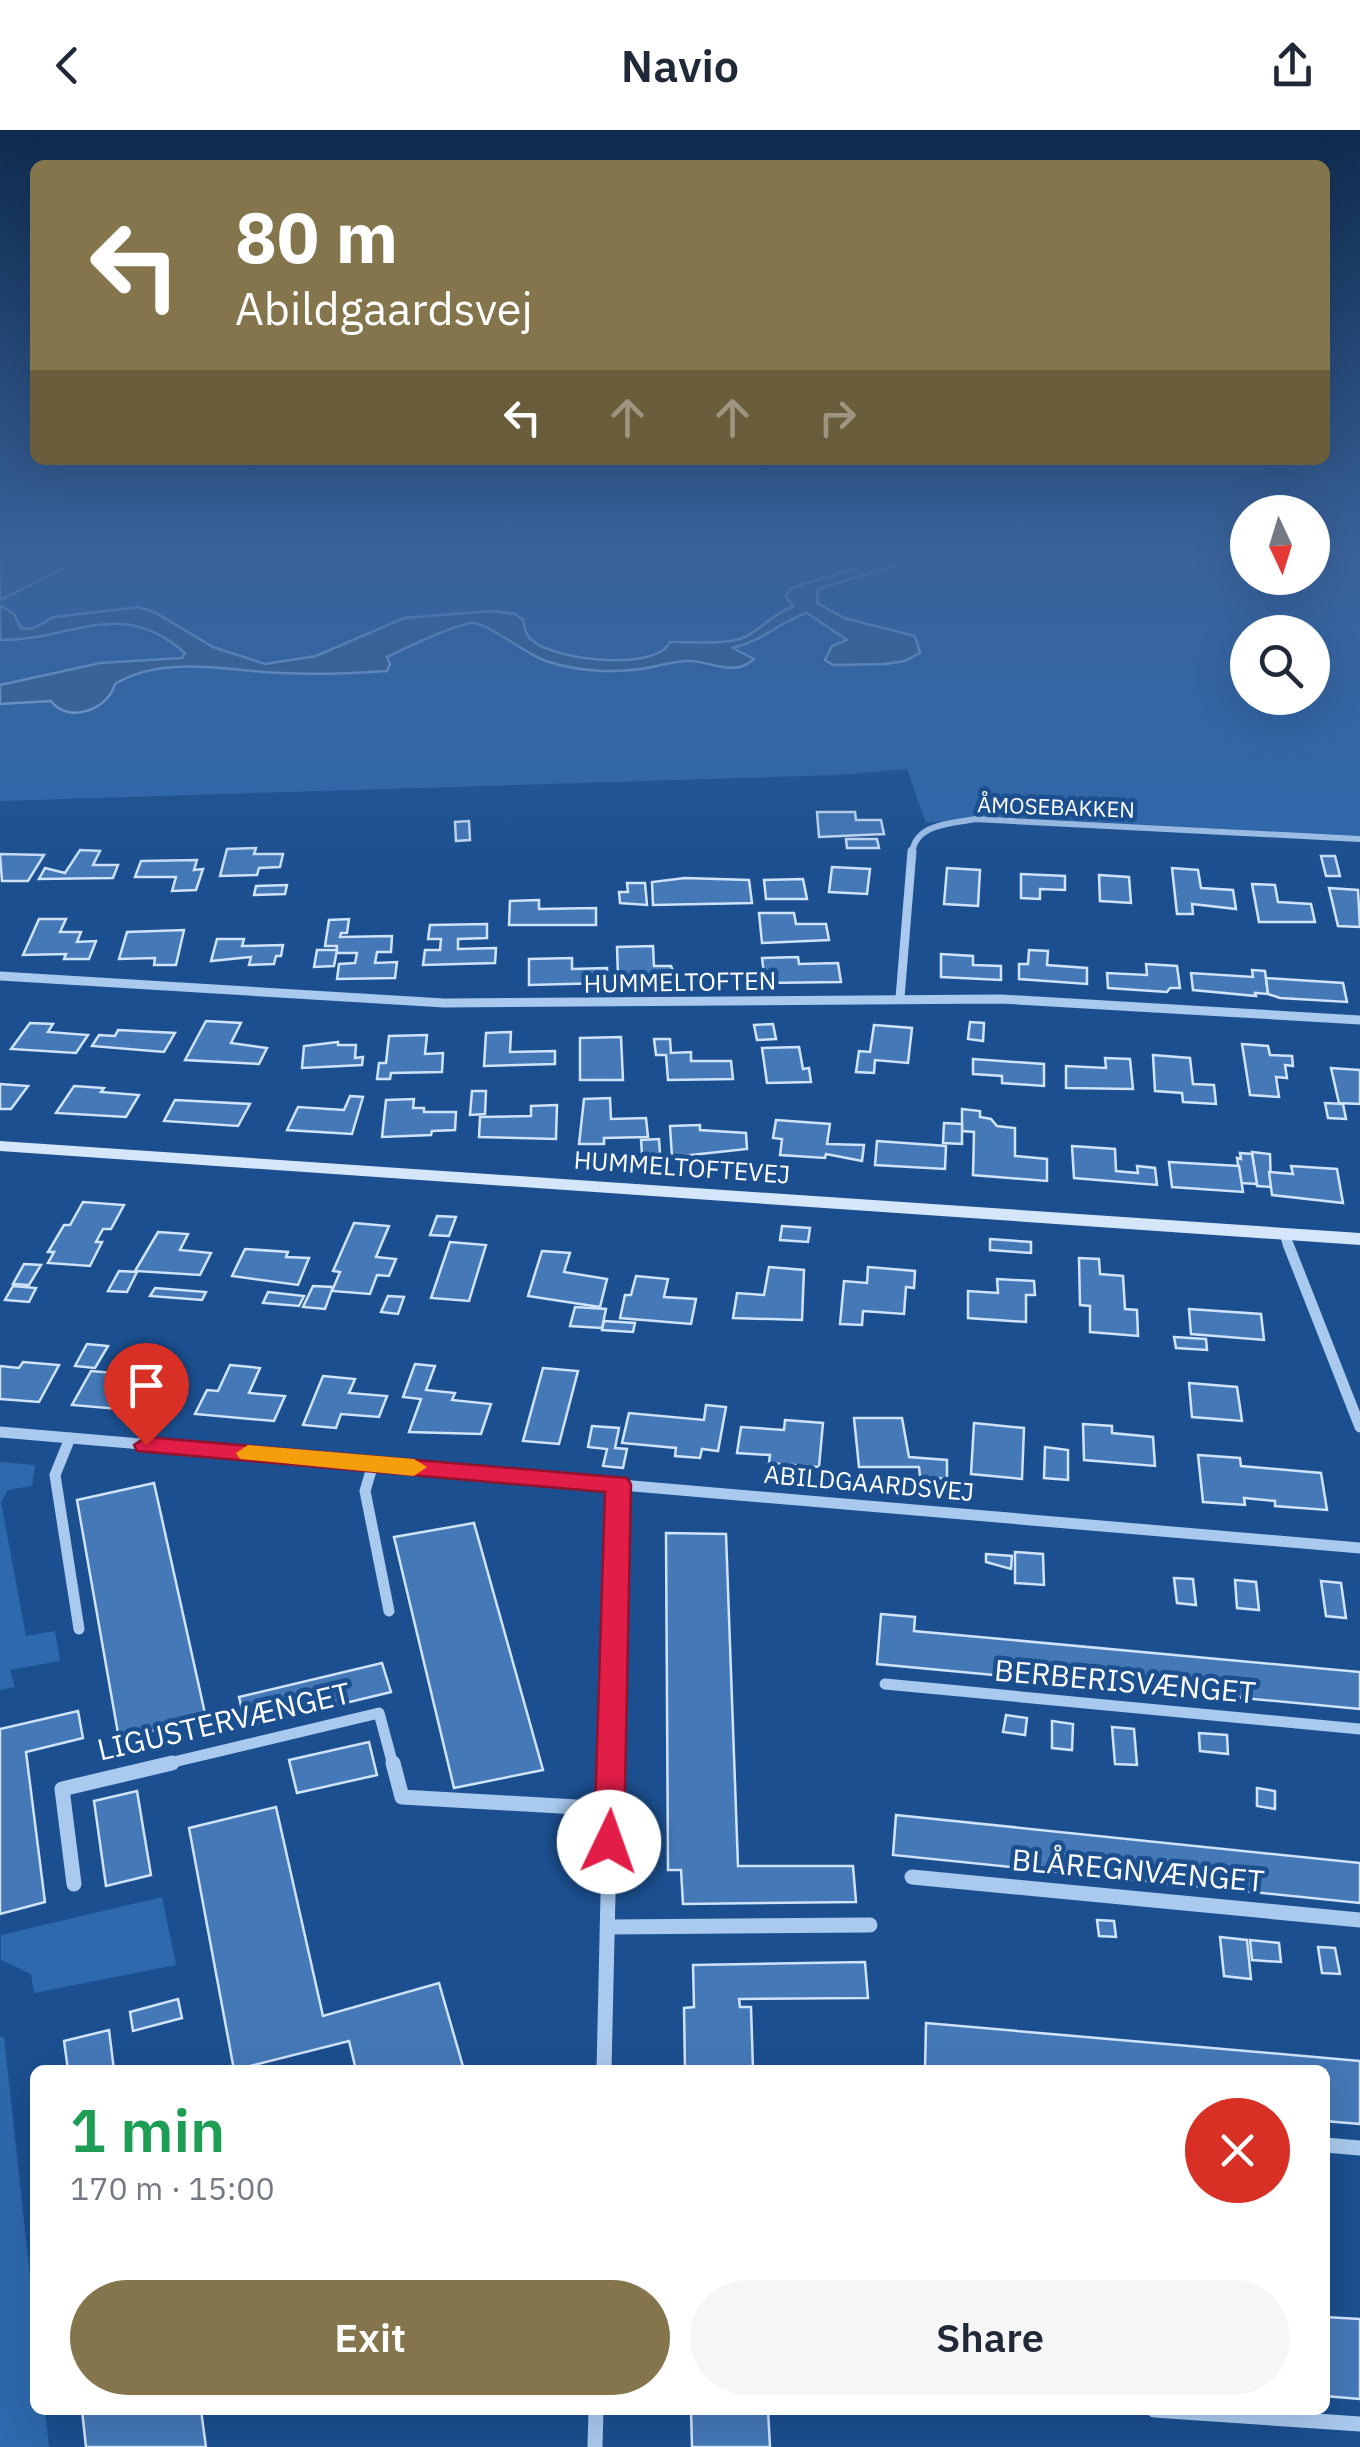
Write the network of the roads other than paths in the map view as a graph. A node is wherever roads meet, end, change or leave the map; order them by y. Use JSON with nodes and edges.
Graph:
{"nodes":[{"id":1,"x":1360,"y":839,"type":"edge"},
{"id":2,"x":0,"y":976,"type":"edge"},
{"id":3,"x":900,"y":998,"type":"junction"},
{"id":4,"x":1360,"y":1020,"type":"edge"},
{"id":5,"x":0,"y":1146,"type":"edge"},
{"id":6,"x":1283,"y":1233,"type":"junction"},
{"id":7,"x":1360,"y":1239,"type":"edge"},
{"id":8,"x":1360,"y":1427,"type":"edge"},
{"id":9,"x":0,"y":1432,"type":"edge"},
{"id":10,"x":70,"y":1438,"type":"junction"},
{"id":11,"x":373,"y":1464,"type":"junction"},
{"id":12,"x":618,"y":1484,"type":"junction"},
{"id":13,"x":1360,"y":1548,"type":"edge"},
{"id":14,"x":389,"y":1610,"type":"dead end"},
{"id":15,"x":79,"y":1629,"type":"dead end"},
{"id":16,"x":884,"y":1684,"type":"dead end"},
{"id":17,"x":1360,"y":1730,"type":"edge"},
{"id":18,"x":611,"y":1809,"type":"junction"},
{"id":19,"x":912,"y":1877,"type":"dead end"},
{"id":20,"x":74,"y":1884,"type":"dead end"},
{"id":21,"x":1360,"y":1920,"type":"edge"},
{"id":22,"x":870,"y":1925,"type":"dead end"},
{"id":23,"x":608,"y":1927,"type":"junction"},
{"id":24,"x":604,"y":2065,"type":"edge"},
{"id":25,"x":1330,"y":2145,"type":"edge"},
{"id":26,"x":1360,"y":2148,"type":"edge"},
{"id":27,"x":596,"y":2415,"type":"edge"},
{"id":28,"x":1228,"y":2415,"type":"edge"},
{"id":29,"x":1360,"y":2424,"type":"edge"},
{"id":30,"x":596,"y":2447,"type":"edge"}],
"edges":[{"from":1,"to":3,"type":"street","name":"ÅMOSEBAKKEN"},
{"from":2,"to":3,"type":"street","name":"HUMMELTOFTEN"},
{"from":3,"to":4,"type":"street","name":"HUMMELTOFTEN"},
{"from":5,"to":6,"type":"street","name":"HUMMELTOFTEVEJ"},
{"from":6,"to":7,"type":"street","name":"HUMMELTOFTEVEJ"},
{"from":6,"to":8,"type":"street"},
{"from":9,"to":10,"type":"street","name":"ABILDGAARDSVEJ"},
{"from":10,"to":11,"type":"street","name":"ABILDGAARDSVEJ"},
{"from":10,"to":15,"type":"street"},
{"from":11,"to":12,"type":"street","name":"ABILDGAARDSVEJ"},
{"from":11,"to":14,"type":"street"},
{"from":12,"to":13,"type":"street","name":"ABILDGAARDSVEJ"},
{"from":12,"to":18,"type":"street"},
{"from":16,"to":17,"type":"street","name":"BERBERISVÆNGET"},
{"from":18,"to":20,"type":"street","name":"LIGUSTERVÆNGET"},
{"from":18,"to":23,"type":"street"},
{"from":19,"to":21,"type":"street","name":"BLÅREGNVÆNGET"},
{"from":22,"to":23,"type":"street"},
{"from":23,"to":24,"type":"street"},
{"from":25,"to":26,"type":"street"},
{"from":27,"to":30,"type":"street"},
{"from":28,"to":29,"type":"street"}]}
